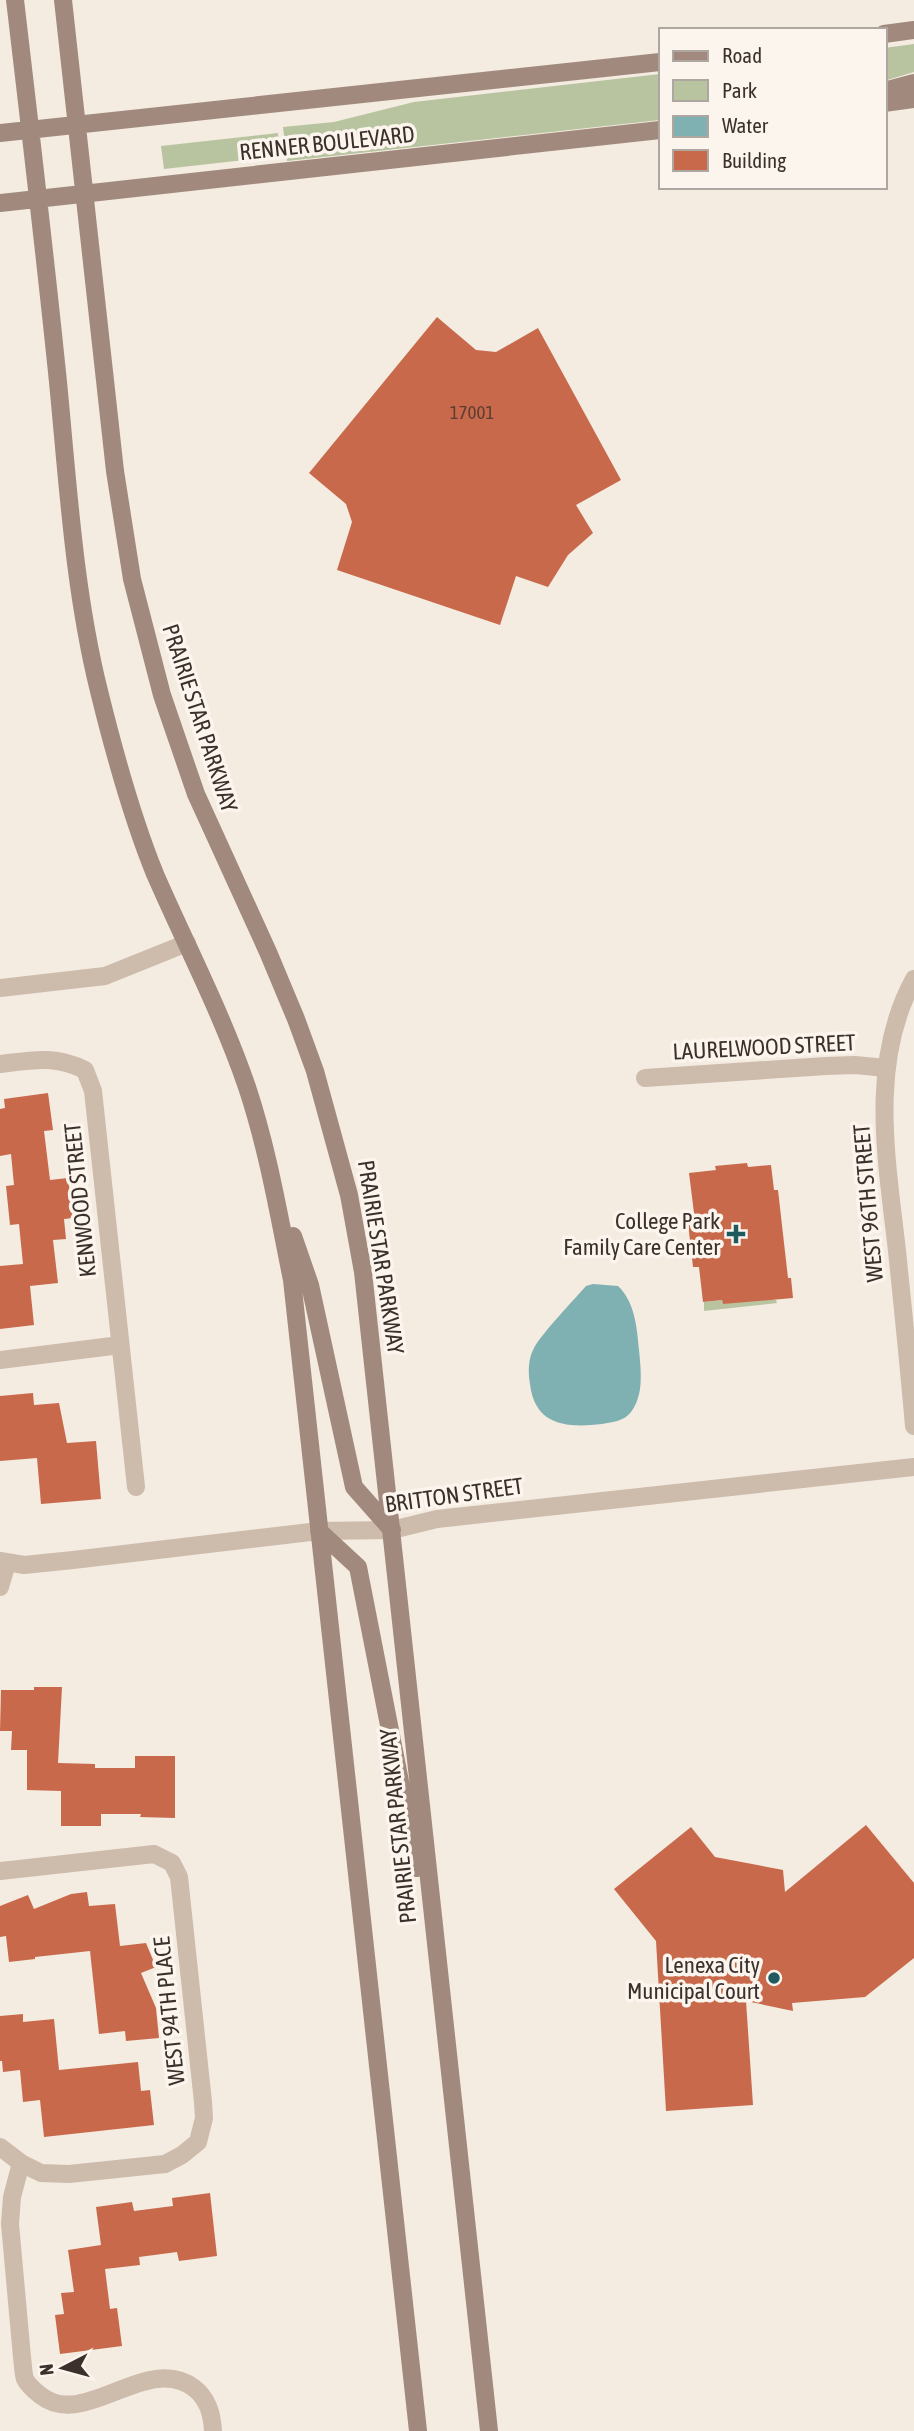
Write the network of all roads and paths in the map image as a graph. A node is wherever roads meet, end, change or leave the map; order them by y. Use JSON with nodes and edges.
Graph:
{"nodes":[{"id":1,"x":15,"y":0,"type":"edge"},
{"id":2,"x":63,"y":0,"type":"edge"},
{"id":3,"x":914,"y":30,"type":"edge"},
{"id":4,"x":886,"y":34,"type":"edge"},
{"id":5,"x":659,"y":62,"type":"edge"},
{"id":6,"x":914,"y":83,"type":"edge"},
{"id":7,"x":886,"y":90,"type":"edge"},
{"id":8,"x":914,"y":99,"type":"edge"},
{"id":9,"x":886,"y":103,"type":"edge"},
{"id":10,"x":79,"y":125,"type":"junction"},
{"id":11,"x":29,"y":130,"type":"junction"},
{"id":12,"x":659,"y":130,"type":"edge"},
{"id":13,"x":0,"y":133,"type":"edge"},
{"id":14,"x":86,"y":195,"type":"junction"},
{"id":15,"x":39,"y":200,"type":"junction"},
{"id":16,"x":0,"y":203,"type":"edge"},
{"id":17,"x":187,"y":943,"type":"junction"},
{"id":18,"x":914,"y":979,"type":"edge"},
{"id":19,"x":0,"y":988,"type":"edge"},
{"id":20,"x":0,"y":1064,"type":"edge"},
{"id":21,"x":886,"y":1068,"type":"junction"},
{"id":22,"x":645,"y":1078,"type":"dead end"},
{"id":23,"x":267,"y":1164,"type":"junction"},
{"id":24,"x":120,"y":1345,"type":"junction"},
{"id":25,"x":0,"y":1360,"type":"edge"},
{"id":26,"x":914,"y":1426,"type":"edge"},
{"id":27,"x":914,"y":1467,"type":"edge"},
{"id":28,"x":136,"y":1487,"type":"dead end"},
{"id":29,"x":392,"y":1530,"type":"junction"},
{"id":30,"x":319,"y":1531,"type":"junction"},
{"id":31,"x":3,"y":1562,"type":"edge"},
{"id":32,"x":0,"y":1587,"type":"edge"},
{"id":33,"x":0,"y":1871,"type":"edge"},
{"id":34,"x":439,"y":1981,"type":"junction"},
{"id":35,"x":0,"y":2147,"type":"edge"},
{"id":36,"x":21,"y":2163,"type":"junction"},
{"id":37,"x":213,"y":2431,"type":"edge"},
{"id":38,"x":418,"y":2431,"type":"edge"},
{"id":39,"x":489,"y":2431,"type":"edge"}],
"edges":[{"from":1,"to":11,"type":"main road","name":"PRAIRIE STAR PARKWAY"},
{"from":2,"to":10,"type":"main road","name":"PRAIRIE STAR PARKWAY"},
{"from":3,"to":4,"type":"main road"},
{"from":5,"to":10,"type":"main road","name":"RENNER BOULEVARD"},
{"from":6,"to":7,"type":"main road"},
{"from":8,"to":9,"type":"main road"},
{"from":10,"to":11,"type":"main road","name":"RENNER BOULEVARD"},
{"from":10,"to":14,"type":"main road","name":"PRAIRIE STAR PARKWAY"},
{"from":11,"to":13,"type":"main road","name":"RENNER BOULEVARD"},
{"from":11,"to":15,"type":"main road","name":"PRAIRIE STAR PARKWAY"},
{"from":12,"to":14,"type":"main road","name":"RENNER BOULEVARD"},
{"from":14,"to":15,"type":"main road","name":"RENNER BOULEVARD"},
{"from":14,"to":29,"type":"main road","name":"PRAIRIE STAR PARKWAY"},
{"from":15,"to":16,"type":"main road","name":"RENNER BOULEVARD"},
{"from":15,"to":17,"type":"main road","name":"PRAIRIE STAR PARKWAY"},
{"from":17,"to":19,"type":"street"},
{"from":17,"to":23,"type":"main road","name":"PRAIRIE STAR PARKWAY"},
{"from":18,"to":21,"type":"street","name":"WEST 96TH STREET"},
{"from":20,"to":24,"type":"street","name":"KENWOOD STREET"},
{"from":21,"to":22,"type":"street","name":"LAURELWOOD STREET"},
{"from":21,"to":26,"type":"street","name":"WEST 96TH STREET"},
{"from":23,"to":29,"type":"main road"},
{"from":23,"to":30,"type":"main road","name":"PRAIRIE STAR PARKWAY"},
{"from":24,"to":25,"type":"street"},
{"from":24,"to":28,"type":"street","name":"KENWOOD STREET"},
{"from":27,"to":29,"type":"street","name":"BRITTON STREET"},
{"from":29,"to":30,"type":"street","name":"BRITTON STREET"},
{"from":29,"to":34,"type":"main road","name":"PRAIRIE STAR PARKWAY"},
{"from":30,"to":31,"type":"street","name":"BRITTON STREET"},
{"from":30,"to":34,"type":"main road"},
{"from":30,"to":38,"type":"main road","name":"PRAIRIE STAR PARKWAY"},
{"from":31,"to":32,"type":"street"},
{"from":33,"to":36,"type":"street","name":"WEST 94TH PLACE"},
{"from":34,"to":39,"type":"main road","name":"PRAIRIE STAR PARKWAY"},
{"from":35,"to":36,"type":"street"},
{"from":36,"to":37,"type":"street"}]}
